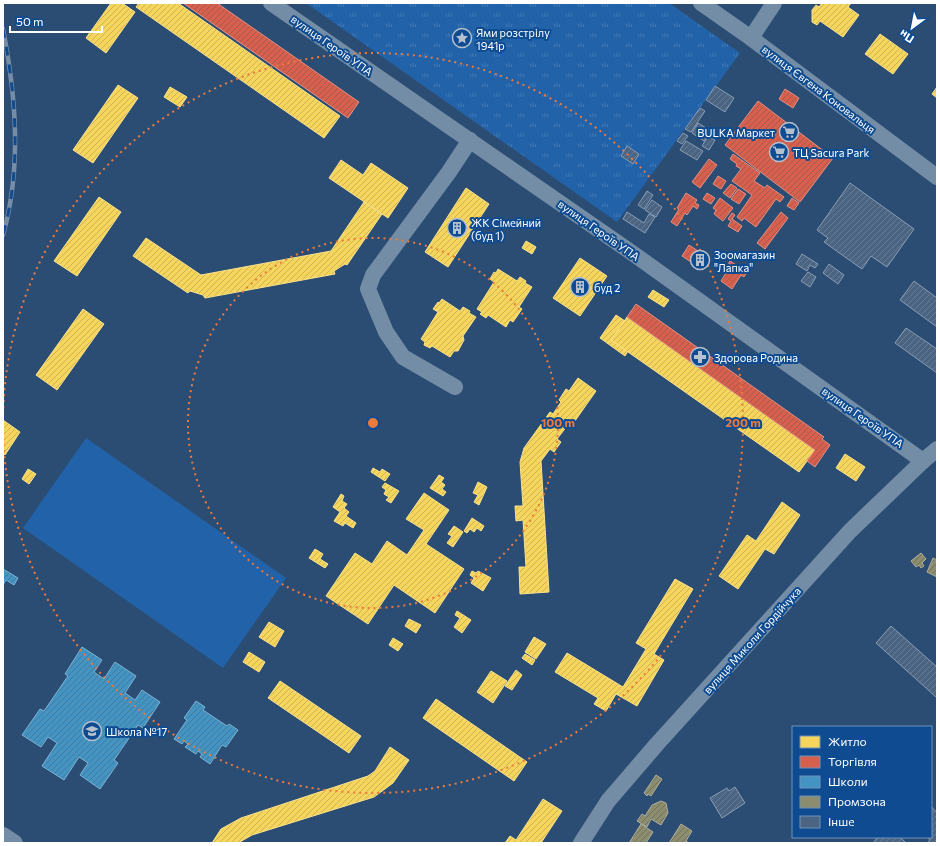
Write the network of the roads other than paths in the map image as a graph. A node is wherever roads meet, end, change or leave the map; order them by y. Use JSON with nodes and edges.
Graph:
{"nodes":[{"id":1,"x":271,"y":3,"type":"edge"},
{"id":2,"x":701,"y":3,"type":"edge"},
{"id":3,"x":774,"y":3,"type":"edge"},
{"id":4,"x":751,"y":38,"type":"junction"},
{"id":5,"x":470,"y":140,"type":"junction"},
{"id":6,"x":937,"y":177,"type":"edge"},
{"id":7,"x":455,"y":387,"type":"dead end"},
{"id":8,"x":937,"y":449,"type":"edge"},
{"id":9,"x":923,"y":460,"type":"junction"},
{"id":10,"x":3,"y":835,"type":"edge"},
{"id":11,"x":15,"y":843,"type":"edge"},
{"id":12,"x":580,"y":843,"type":"edge"}],
"edges":[{"from":1,"to":5,"type":"street","name":"вулиця Героїв УПА"},
{"from":2,"to":4,"type":"street","name":"вулиця Євгена Коновальця"},
{"from":3,"to":4,"type":"street"},
{"from":4,"to":6,"type":"street","name":"вулиця Євгена Коновальця"},
{"from":5,"to":7,"type":"street"},
{"from":5,"to":9,"type":"street","name":"вулиця Героїв УПА"},
{"from":8,"to":9,"type":"street","name":"вулиця Миколи Гордійчука"},
{"from":9,"to":12,"type":"street","name":"вулиця Миколи Гордійчука"},
{"from":10,"to":11,"type":"street"}]}
